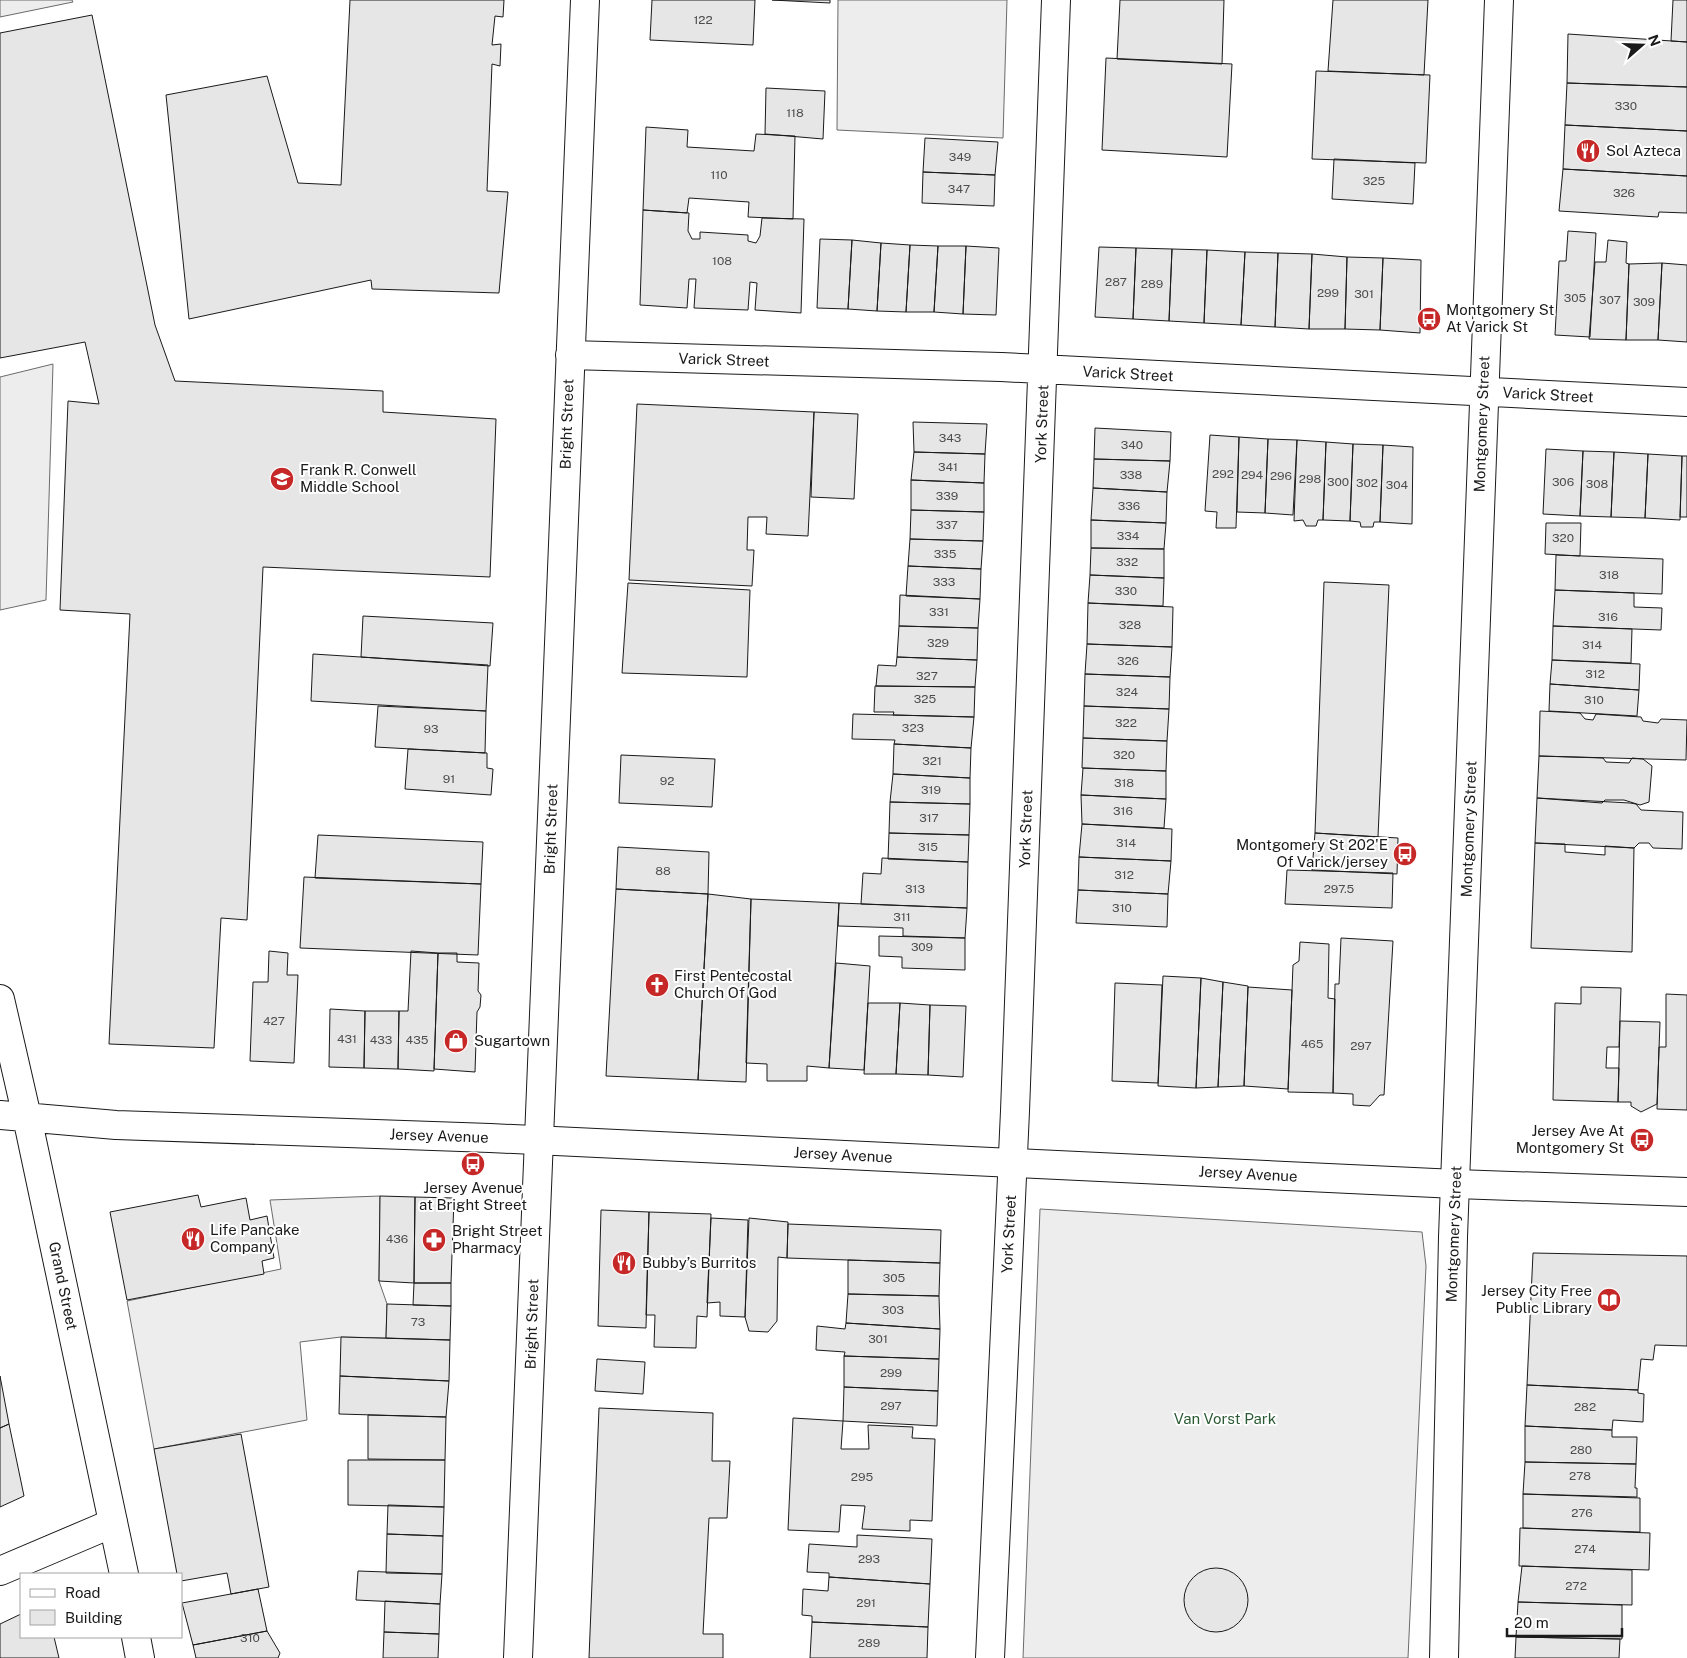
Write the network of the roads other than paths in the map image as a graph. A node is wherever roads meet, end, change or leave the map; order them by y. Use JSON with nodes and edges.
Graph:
{"nodes":[{"id":1,"x":585,"y":0,"type":"edge"},
{"id":2,"x":1056,"y":0,"type":"edge"},
{"id":3,"x":1499,"y":0,"type":"edge"},
{"id":4,"x":570,"y":355,"type":"junction"},
{"id":5,"x":1044,"y":370,"type":"junction"},
{"id":6,"x":1483,"y":392,"type":"junction"},
{"id":7,"x":1687,"y":402,"type":"edge"},
{"id":8,"x":0,"y":999,"type":"edge"},
{"id":9,"x":0,"y":1115,"type":"edge"},
{"id":10,"x":27,"y":1117,"type":"junction"},
{"id":11,"x":539,"y":1142,"type":"junction"},
{"id":12,"x":1012,"y":1162,"type":"junction"},
{"id":13,"x":1456,"y":1184,"type":"junction"},
{"id":14,"x":1687,"y":1192,"type":"edge"},
{"id":15,"x":113,"y":1523,"type":"junction"},
{"id":16,"x":0,"y":1570,"type":"edge"},
{"id":17,"x":124,"y":1573,"type":"edge"},
{"id":18,"x":136,"y":1638,"type":"edge"},
{"id":19,"x":140,"y":1658,"type":"edge"},
{"id":20,"x":518,"y":1658,"type":"edge"},
{"id":21,"x":990,"y":1658,"type":"edge"},
{"id":22,"x":1444,"y":1658,"type":"edge"}],
"edges":[{"from":1,"to":4,"type":"street","name":"Bright Street"},
{"from":2,"to":5,"type":"street","name":"York Street"},
{"from":3,"to":6,"type":"street","name":"Montgomery Street"},
{"from":4,"to":5,"type":"street","name":"Varick Street"},
{"from":4,"to":11,"type":"street","name":"Bright Street"},
{"from":5,"to":6,"type":"street","name":"Varick Street"},
{"from":5,"to":12,"type":"street","name":"York Street"},
{"from":6,"to":7,"type":"street","name":"Varick Street"},
{"from":6,"to":13,"type":"street","name":"Montgomery Street"},
{"from":8,"to":10,"type":"street","name":"Grand Street"},
{"from":9,"to":10,"type":"street","name":"Jersey Avenue"},
{"from":10,"to":11,"type":"street","name":"Jersey Avenue"},
{"from":10,"to":15,"type":"street","name":"Grand Street"},
{"from":11,"to":12,"type":"street","name":"Jersey Avenue"},
{"from":11,"to":20,"type":"street","name":"Bright Street"},
{"from":12,"to":13,"type":"street","name":"Jersey Avenue"},
{"from":12,"to":21,"type":"street","name":"York Street"},
{"from":13,"to":14,"type":"street","name":"Jersey Avenue"},
{"from":13,"to":22,"type":"street","name":"Montgomery Street"},
{"from":15,"to":16,"type":"street"},
{"from":15,"to":17,"type":"street","name":"Grand Street"},
{"from":18,"to":19,"type":"street"}]}
